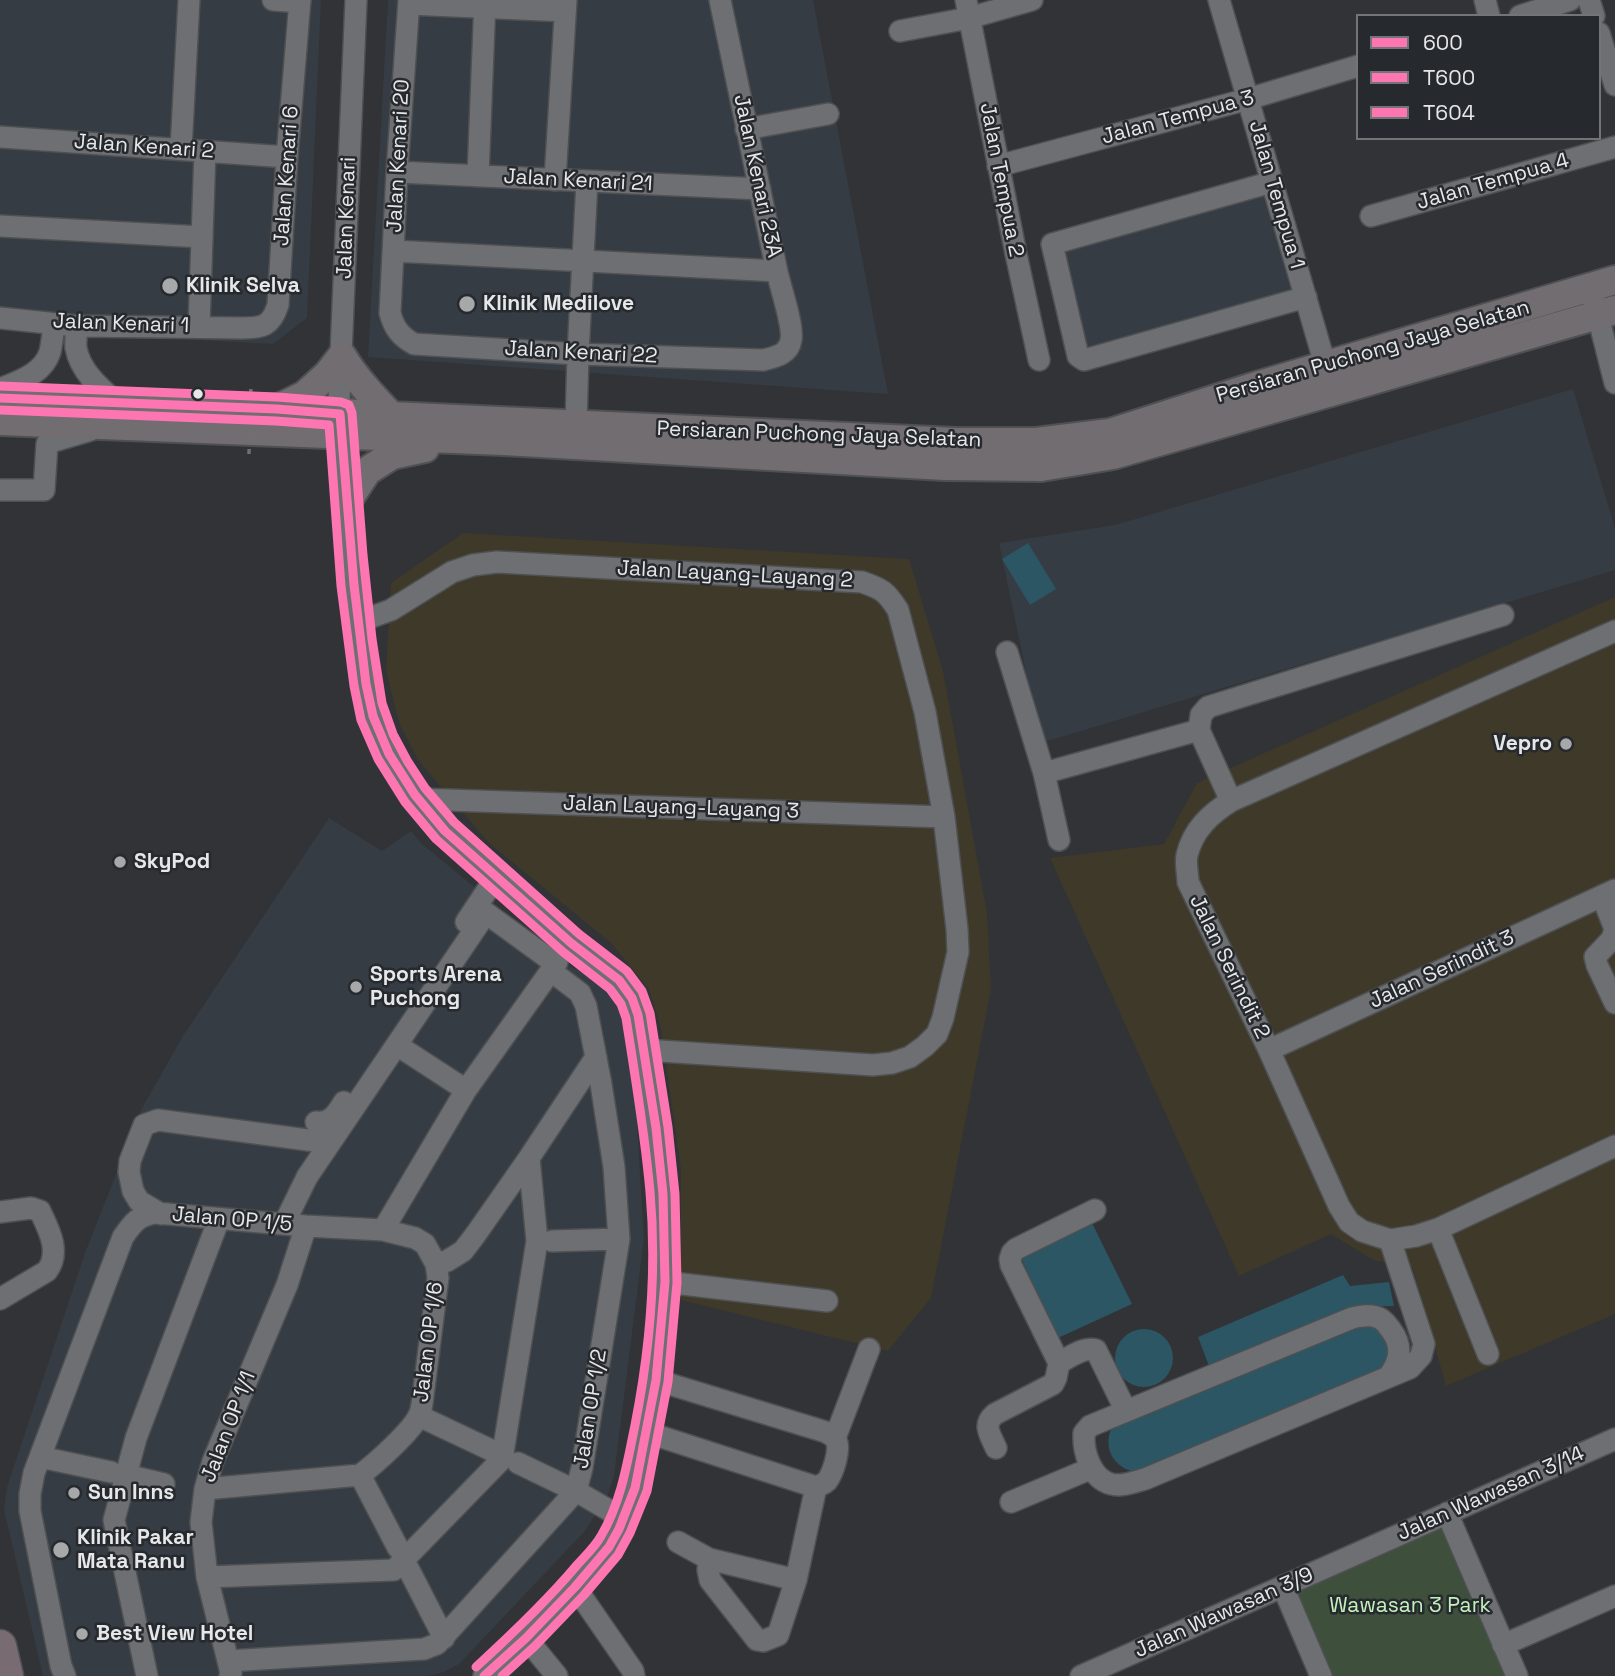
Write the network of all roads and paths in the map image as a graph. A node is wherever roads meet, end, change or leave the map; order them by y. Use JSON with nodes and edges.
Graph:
{"nodes":[{"id":1,"x":189,"y":0,"type":"edge"},
{"id":2,"x":274,"y":0,"type":"edge"},
{"id":3,"x":356,"y":0,"type":"edge"},
{"id":4,"x":720,"y":0,"type":"edge"},
{"id":5,"x":1032,"y":0,"type":"edge"},
{"id":6,"x":1219,"y":0,"type":"edge"},
{"id":7,"x":1570,"y":0,"type":"edge"},
{"id":8,"x":300,"y":1,"type":"edge"},
{"id":9,"x":409,"y":2,"type":"edge"},
{"id":10,"x":485,"y":4,"type":"edge"},
{"id":11,"x":566,"y":6,"type":"edge"},
{"id":12,"x":968,"y":9,"type":"edge"},
{"id":13,"x":1526,"y":14,"type":"edge"},
{"id":14,"x":900,"y":31,"type":"dead end"},
{"id":15,"x":1601,"y":40,"type":"edge"},
{"id":16,"x":1356,"y":67,"type":"edge"},
{"id":17,"x":1615,"y":85,"type":"edge"},
{"id":18,"x":1248,"y":99,"type":"junction"},
{"id":19,"x":828,"y":114,"type":"dead end"},
{"id":20,"x":746,"y":129,"type":"junction"},
{"id":21,"x":0,"y":137,"type":"edge"},
{"id":22,"x":1615,"y":147,"type":"edge"},
{"id":23,"x":181,"y":149,"type":"junction"},
{"id":24,"x":205,"y":151,"type":"junction"},
{"id":25,"x":287,"y":157,"type":"junction"},
{"id":26,"x":998,"y":166,"type":"junction"},
{"id":27,"x":397,"y":172,"type":"junction"},
{"id":28,"x":478,"y":176,"type":"junction"},
{"id":29,"x":555,"y":180,"type":"junction"},
{"id":30,"x":587,"y":181,"type":"junction"},
{"id":31,"x":1272,"y":182,"type":"junction"},
{"id":32,"x":760,"y":189,"type":"junction"},
{"id":33,"x":1371,"y":216,"type":"dead end"},
{"id":34,"x":0,"y":226,"type":"edge"},
{"id":35,"x":202,"y":237,"type":"junction"},
{"id":36,"x":394,"y":251,"type":"junction"},
{"id":37,"x":583,"y":262,"type":"junction"},
{"id":38,"x":776,"y":271,"type":"junction"},
{"id":39,"x":1306,"y":297,"type":"junction"},
{"id":40,"x":1605,"y":298,"type":"edge"},
{"id":41,"x":390,"y":313,"type":"joint"},
{"id":42,"x":0,"y":318,"type":"edge"},
{"id":43,"x":54,"y":324,"type":"junction"},
{"id":44,"x":77,"y":326,"type":"junction"},
{"id":45,"x":199,"y":326,"type":"junction"},
{"id":46,"x":242,"y":328,"type":"joint"},
{"id":47,"x":787,"y":351,"type":"joint"},
{"id":48,"x":578,"y":354,"type":"junction"},
{"id":49,"x":342,"y":356,"type":"junction"},
{"id":50,"x":1039,"y":360,"type":"dead end"},
{"id":51,"x":1330,"y":378,"type":"junction"},
{"id":52,"x":1615,"y":383,"type":"edge"},
{"id":53,"x":251,"y":384,"type":"dead end"},
{"id":54,"x":0,"y":389,"type":"edge"},
{"id":55,"x":0,"y":398,"type":"edge"},
{"id":56,"x":278,"y":409,"type":"junction"},
{"id":57,"x":112,"y":414,"type":"junction"},
{"id":58,"x":391,"y":416,"type":"junction"},
{"id":59,"x":0,"y":421,"type":"edge"},
{"id":60,"x":341,"y":425,"type":"junction"},
{"id":61,"x":576,"y":425,"type":"junction"},
{"id":62,"x":504,"y":442,"type":"junction"},
{"id":63,"x":249,"y":454,"type":"dead end"},
{"id":64,"x":0,"y":490,"type":"edge"},
{"id":65,"x":348,"y":500,"type":"junction"},
{"id":66,"x":1503,"y":615,"type":"dead end"},
{"id":67,"x":358,"y":622,"type":"junction"},
{"id":68,"x":1615,"y":631,"type":"edge"},
{"id":69,"x":1007,"y":652,"type":"dead end"},
{"id":70,"x":1199,"y":730,"type":"junction"},
{"id":71,"x":1044,"y":773,"type":"junction"},
{"id":72,"x":419,"y":799,"type":"junction"},
{"id":73,"x":1231,"y":801,"type":"junction"},
{"id":74,"x":944,"y":817,"type":"junction"},
{"id":75,"x":1059,"y":840,"type":"dead end"},
{"id":76,"x":496,"y":877,"type":"junction"},
{"id":77,"x":1608,"y":893,"type":"edge"},
{"id":78,"x":571,"y":943,"type":"junction"},
{"id":79,"x":553,"y":968,"type":"junction"},
{"id":80,"x":1615,"y":1003,"type":"edge"},
{"id":81,"x":645,"y":1050,"type":"junction"},
{"id":82,"x":1269,"y":1050,"type":"junction"},
{"id":83,"x":406,"y":1051,"type":"dead end"},
{"id":84,"x":596,"y":1057,"type":"junction"},
{"id":85,"x":466,"y":1090,"type":"junction"},
{"id":86,"x":316,"y":1122,"type":"dead end"},
{"id":87,"x":330,"y":1143,"type":"junction"},
{"id":88,"x":1615,"y":1146,"type":"edge"},
{"id":89,"x":529,"y":1158,"type":"junction"},
{"id":90,"x":1095,"y":1210,"type":"dead end"},
{"id":91,"x":0,"y":1212,"type":"edge"},
{"id":92,"x":161,"y":1213,"type":"junction"},
{"id":93,"x":219,"y":1219,"type":"junction"},
{"id":94,"x":284,"y":1224,"type":"junction"},
{"id":95,"x":306,"y":1226,"type":"junction"},
{"id":96,"x":1438,"y":1229,"type":"junction"},
{"id":97,"x":383,"y":1230,"type":"junction"},
{"id":98,"x":619,"y":1239,"type":"junction"},
{"id":99,"x":1390,"y":1240,"type":"junction"},
{"id":100,"x":551,"y":1241,"type":"dead end"},
{"id":101,"x":436,"y":1264,"type":"junction"},
{"id":102,"x":665,"y":1282,"type":"junction"},
{"id":103,"x":0,"y":1299,"type":"edge"},
{"id":104,"x":827,"y":1301,"type":"dead end"},
{"id":105,"x":869,"y":1349,"type":"dead end"},
{"id":106,"x":1488,"y":1354,"type":"dead end"},
{"id":107,"x":1059,"y":1363,"type":"junction"},
{"id":108,"x":1389,"y":1376,"type":"junction"},
{"id":109,"x":656,"y":1380,"type":"junction"},
{"id":110,"x":1126,"y":1410,"type":"junction"},
{"id":111,"x":419,"y":1416,"type":"junction"},
{"id":112,"x":646,"y":1432,"type":"junction"},
{"id":113,"x":835,"y":1438,"type":"junction"},
{"id":114,"x":1615,"y":1439,"type":"edge"},
{"id":115,"x":996,"y":1448,"type":"dead end"},
{"id":116,"x":493,"y":1451,"type":"dead end"},
{"id":117,"x":40,"y":1457,"type":"junction"},
{"id":118,"x":518,"y":1463,"type":"dead end"},
{"id":119,"x":1092,"y":1468,"type":"junction"},
{"id":120,"x":119,"y":1474,"type":"junction"},
{"id":121,"x":360,"y":1475,"type":"junction"},
{"id":122,"x":164,"y":1484,"type":"dead end"},
{"id":123,"x":816,"y":1487,"type":"junction"},
{"id":124,"x":205,"y":1489,"type":"junction"},
{"id":125,"x":576,"y":1491,"type":"junction"},
{"id":126,"x":1011,"y":1502,"type":"dead end"},
{"id":127,"x":1447,"y":1513,"type":"junction"},
{"id":128,"x":624,"y":1519,"type":"junction"},
{"id":129,"x":678,"y":1542,"type":"dead end"},
{"id":130,"x":398,"y":1548,"type":"dead end"},
{"id":131,"x":1368,"y":1549,"type":"joint"},
{"id":132,"x":709,"y":1559,"type":"junction"},
{"id":133,"x":408,"y":1568,"type":"dead end"},
{"id":134,"x":207,"y":1577,"type":"junction"},
{"id":135,"x":796,"y":1580,"type":"junction"},
{"id":136,"x":575,"y":1587,"type":"junction"},
{"id":137,"x":1283,"y":1587,"type":"junction"},
{"id":138,"x":1615,"y":1596,"type":"edge"},
{"id":139,"x":444,"y":1638,"type":"junction"},
{"id":140,"x":526,"y":1638,"type":"junction"},
{"id":141,"x":1503,"y":1645,"type":"junction"},
{"id":142,"x":0,"y":1646,"type":"edge"},
{"id":143,"x":1123,"y":1668,"type":"edge"},
{"id":144,"x":232,"y":1672,"type":"edge"},
{"id":145,"x":6,"y":1676,"type":"edge"},
{"id":146,"x":65,"y":1676,"type":"edge"},
{"id":147,"x":147,"y":1676,"type":"edge"},
{"id":148,"x":484,"y":1676,"type":"edge"},
{"id":149,"x":557,"y":1676,"type":"edge"},
{"id":150,"x":634,"y":1676,"type":"edge"},
{"id":151,"x":1081,"y":1676,"type":"edge"},
{"id":152,"x":1321,"y":1676,"type":"edge"},
{"id":153,"x":1517,"y":1676,"type":"edge"}],
"edges":[{"from":1,"to":23,"type":"street"},
{"from":2,"to":8,"type":"street"},
{"from":3,"to":49,"type":"street","name":"Jalan Kenari"},
{"from":4,"to":20,"type":"street","name":"Jalan Kenari 23A"},
{"from":5,"to":12,"type":"street"},
{"from":6,"to":18,"type":"street","name":"Jalan Tempua 1"},
{"from":7,"to":13,"type":"street"},
{"from":8,"to":25,"type":"street","name":"Jalan Kenari 6"},
{"from":9,"to":10,"type":"street"},
{"from":9,"to":27,"type":"street","name":"Jalan Kenari 20"},
{"from":10,"to":11,"type":"street"},
{"from":10,"to":28,"type":"street"},
{"from":11,"to":29,"type":"street"},
{"from":12,"to":14,"type":"street"},
{"from":12,"to":26,"type":"street","name":"Jalan Tempua 2"},
{"from":15,"to":17,"type":"street"},
{"from":16,"to":18,"type":"street","name":"Jalan Tempua 3"},
{"from":18,"to":26,"type":"street","name":"Jalan Tempua 3"},
{"from":18,"to":31,"type":"street","name":"Jalan Tempua 1"},
{"from":19,"to":20,"type":"street"},
{"from":20,"to":32,"type":"street","name":"Jalan Kenari 23A"},
{"from":21,"to":23,"type":"street","name":"Jalan Kenari 2"},
{"from":22,"to":33,"type":"street","name":"Jalan Tempua 4"},
{"from":23,"to":24,"type":"street","name":"Jalan Kenari 2"},
{"from":24,"to":25,"type":"street","name":"Jalan Kenari 2"},
{"from":24,"to":35,"type":"street"},
{"from":25,"to":46,"type":"street","name":"Jalan Kenari 6"},
{"from":26,"to":50,"type":"street","name":"Jalan Tempua 2"},
{"from":27,"to":28,"type":"street","name":"Jalan Kenari 21"},
{"from":27,"to":36,"type":"street","name":"Jalan Kenari 20"},
{"from":28,"to":29,"type":"street","name":"Jalan Kenari 21"},
{"from":29,"to":30,"type":"street","name":"Jalan Kenari 21"},
{"from":30,"to":32,"type":"street","name":"Jalan Kenari 21"},
{"from":30,"to":37,"type":"street"},
{"from":31,"to":39,"type":"street","name":"Jalan Tempua 1"},
{"from":31,"to":39,"type":"street"},
{"from":32,"to":38,"type":"street","name":"Jalan Kenari 23A"},
{"from":34,"to":35,"type":"street"},
{"from":35,"to":45,"type":"street"},
{"from":36,"to":37,"type":"street"},
{"from":36,"to":41,"type":"street","name":"Jalan Kenari 20"},
{"from":37,"to":38,"type":"street"},
{"from":37,"to":48,"type":"street"},
{"from":38,"to":47,"type":"street","name":"Jalan Kenari 23A"},
{"from":39,"to":51,"type":"street","name":"Jalan Tempua 1"},
{"from":40,"to":51,"type":"main road","name":"Persiaran Puchong Jaya Selatan"},
{"from":40,"to":52,"type":"street"},
{"from":41,"to":48,"type":"street","name":"Jalan Kenari 22"},
{"from":42,"to":43,"type":"street","name":"Jalan Kenari 1"},
{"from":43,"to":44,"type":"street","name":"Jalan Kenari 1"},
{"from":43,"to":54,"type":"street"},
{"from":44,"to":45,"type":"street","name":"Jalan Kenari 1"},
{"from":44,"to":57,"type":"street"},
{"from":45,"to":46,"type":"street","name":"Jalan Kenari 1"},
{"from":47,"to":48,"type":"street","name":"Jalan Kenari 22"},
{"from":48,"to":61,"type":"street"},
{"from":49,"to":56,"type":"main road"},
{"from":49,"to":58,"type":"main road"},
{"from":49,"to":60,"type":"street","name":"Jalan Kenari"},
{"from":51,"to":61,"type":"main road","name":"Persiaran Puchong Jaya Selatan"},
{"from":51,"to":62,"type":"main road","name":"Persiaran Puchong Jaya Selatan"},
{"from":53,"to":63,"type":"path","bridge":true},
{"from":55,"to":57,"type":"main road","name":"Persiaran Puchong Jaya Selatan"},
{"from":56,"to":57,"type":"main road","name":"Persiaran Puchong Jaya Selatan"},
{"from":56,"to":60,"type":"main road","name":"Persiaran Puchong Jaya Selatan"},
{"from":57,"to":59,"type":"main road","name":"Persiaran Puchong Jaya Selatan"},
{"from":57,"to":60,"type":"main road","name":"Persiaran Puchong Jaya Selatan"},
{"from":57,"to":64,"type":"street"},
{"from":58,"to":60,"type":"main road","name":"Persiaran Puchong Jaya Selatan"},
{"from":58,"to":61,"type":"main road","name":"Persiaran Puchong Jaya Selatan"},
{"from":60,"to":62,"type":"main road","name":"Persiaran Puchong Jaya Selatan"},
{"from":60,"to":65,"type":"street","name":"Jalan Kenari"},
{"from":62,"to":65,"type":"main road"},
{"from":65,"to":67,"type":"street","name":"Jalan Kenari"},
{"from":66,"to":70,"type":"street"},
{"from":67,"to":72,"type":"street","name":"Jalan Kenari"},
{"from":67,"to":74,"type":"street","name":"Jalan Layang-Layang 2"},
{"from":68,"to":73,"type":"street","name":"Jalan Serindit 2"},
{"from":69,"to":71,"type":"street"},
{"from":70,"to":71,"type":"street"},
{"from":70,"to":73,"type":"street"},
{"from":71,"to":75,"type":"street"},
{"from":72,"to":74,"type":"street","name":"Jalan Layang-Layang 3"},
{"from":72,"to":76,"type":"street","name":"Jalan Kenari"},
{"from":73,"to":82,"type":"street","name":"Jalan Serindit 2"},
{"from":74,"to":81,"type":"street","name":"Jalan Layang-Layang 2"},
{"from":76,"to":78,"type":"street","name":"Jalan Kenari"},
{"from":76,"to":86,"type":"street"},
{"from":77,"to":80,"type":"street"},
{"from":77,"to":82,"type":"street","name":"Jalan Serindit 3"},
{"from":78,"to":79,"type":"street"},
{"from":78,"to":81,"type":"street","name":"Jalan Kenari"},
{"from":79,"to":84,"type":"street","name":"Jalan OP 1/2"},
{"from":79,"to":85,"type":"street"},
{"from":79,"to":87,"type":"street","name":"Jalan OP 1/2"},
{"from":81,"to":102,"type":"street","name":"Jalan Kenari"},
{"from":82,"to":99,"type":"street","name":"Jalan Serindit 2"},
{"from":83,"to":85,"type":"street"},
{"from":84,"to":89,"type":"street"},
{"from":84,"to":98,"type":"street","name":"Jalan OP 1/2"},
{"from":85,"to":97,"type":"street"},
{"from":87,"to":92,"type":"street"},
{"from":87,"to":94,"type":"street"},
{"from":88,"to":96,"type":"street"},
{"from":89,"to":101,"type":"street"},
{"from":89,"to":134,"type":"street"},
{"from":90,"to":107,"type":"street"},
{"from":91,"to":103,"type":"street"},
{"from":92,"to":93,"type":"street","name":"Jalan OP 1/5"},
{"from":92,"to":117,"type":"street","name":"Jalan OP 1/5"},
{"from":93,"to":94,"type":"street","name":"Jalan OP 1/5"},
{"from":93,"to":120,"type":"street"},
{"from":94,"to":95,"type":"street","name":"Jalan OP 1/5"},
{"from":95,"to":97,"type":"street","name":"Jalan OP 1/5"},
{"from":95,"to":124,"type":"street","name":"Jalan OP 1/1"},
{"from":96,"to":99,"type":"street"},
{"from":96,"to":106,"type":"street"},
{"from":97,"to":101,"type":"street","name":"Jalan OP 1/6"},
{"from":98,"to":100,"type":"street"},
{"from":98,"to":125,"type":"street","name":"Jalan OP 1/2"},
{"from":99,"to":108,"type":"street"},
{"from":101,"to":111,"type":"street","name":"Jalan OP 1/6"},
{"from":102,"to":104,"type":"street"},
{"from":102,"to":109,"type":"street","name":"Jalan Kenari"},
{"from":105,"to":113,"type":"street"},
{"from":107,"to":110,"type":"street"},
{"from":107,"to":115,"type":"street"},
{"from":108,"to":110,"type":"street"},
{"from":108,"to":119,"type":"street"},
{"from":109,"to":112,"type":"street","name":"Jalan Kenari"},
{"from":109,"to":113,"type":"street"},
{"from":110,"to":119,"type":"street"},
{"from":111,"to":116,"type":"street"},
{"from":111,"to":121,"type":"street","name":"Jalan OP 1/6"},
{"from":112,"to":123,"type":"street"},
{"from":112,"to":128,"type":"street","name":"Jalan Kenari"},
{"from":113,"to":123,"type":"street"},
{"from":114,"to":127,"type":"street","name":"Jalan Wawasan 3/14"},
{"from":117,"to":120,"type":"street"},
{"from":117,"to":146,"type":"street","name":"Jalan OP 1/5"},
{"from":118,"to":125,"type":"street"},
{"from":119,"to":126,"type":"street"},
{"from":120,"to":122,"type":"street"},
{"from":120,"to":147,"type":"street"},
{"from":121,"to":124,"type":"street"},
{"from":121,"to":130,"type":"street"},
{"from":123,"to":135,"type":"street"},
{"from":124,"to":134,"type":"street","name":"Jalan OP 1/1"},
{"from":125,"to":128,"type":"street"},
{"from":125,"to":139,"type":"street","name":"Jalan OP 1/2"},
{"from":127,"to":131,"type":"street","name":"Jalan Wawasan 3/14"},
{"from":127,"to":141,"type":"street"},
{"from":128,"to":136,"type":"street","name":"Jalan Kenari"},
{"from":129,"to":132,"type":"street"},
{"from":131,"to":137,"type":"street","name":"Jalan Wawasan 3/9"},
{"from":132,"to":135,"type":"street"},
{"from":132,"to":135,"type":"street"},
{"from":133,"to":139,"type":"street"},
{"from":134,"to":144,"type":"street","name":"Jalan OP 1/1"},
{"from":136,"to":140,"type":"street","name":"Jalan Kenari"},
{"from":136,"to":150,"type":"street"},
{"from":137,"to":143,"type":"street","name":"Jalan Wawasan 3/9"},
{"from":137,"to":152,"type":"street"},
{"from":138,"to":141,"type":"street"},
{"from":139,"to":144,"type":"street","name":"Jalan OP 1/2"},
{"from":140,"to":148,"type":"street","name":"Jalan Kenari"},
{"from":140,"to":149,"type":"street"},
{"from":141,"to":153,"type":"street"},
{"from":142,"to":145,"type":"highway"},
{"from":143,"to":151,"type":"street","name":"Jalan Wawasan 3/9"}]}
